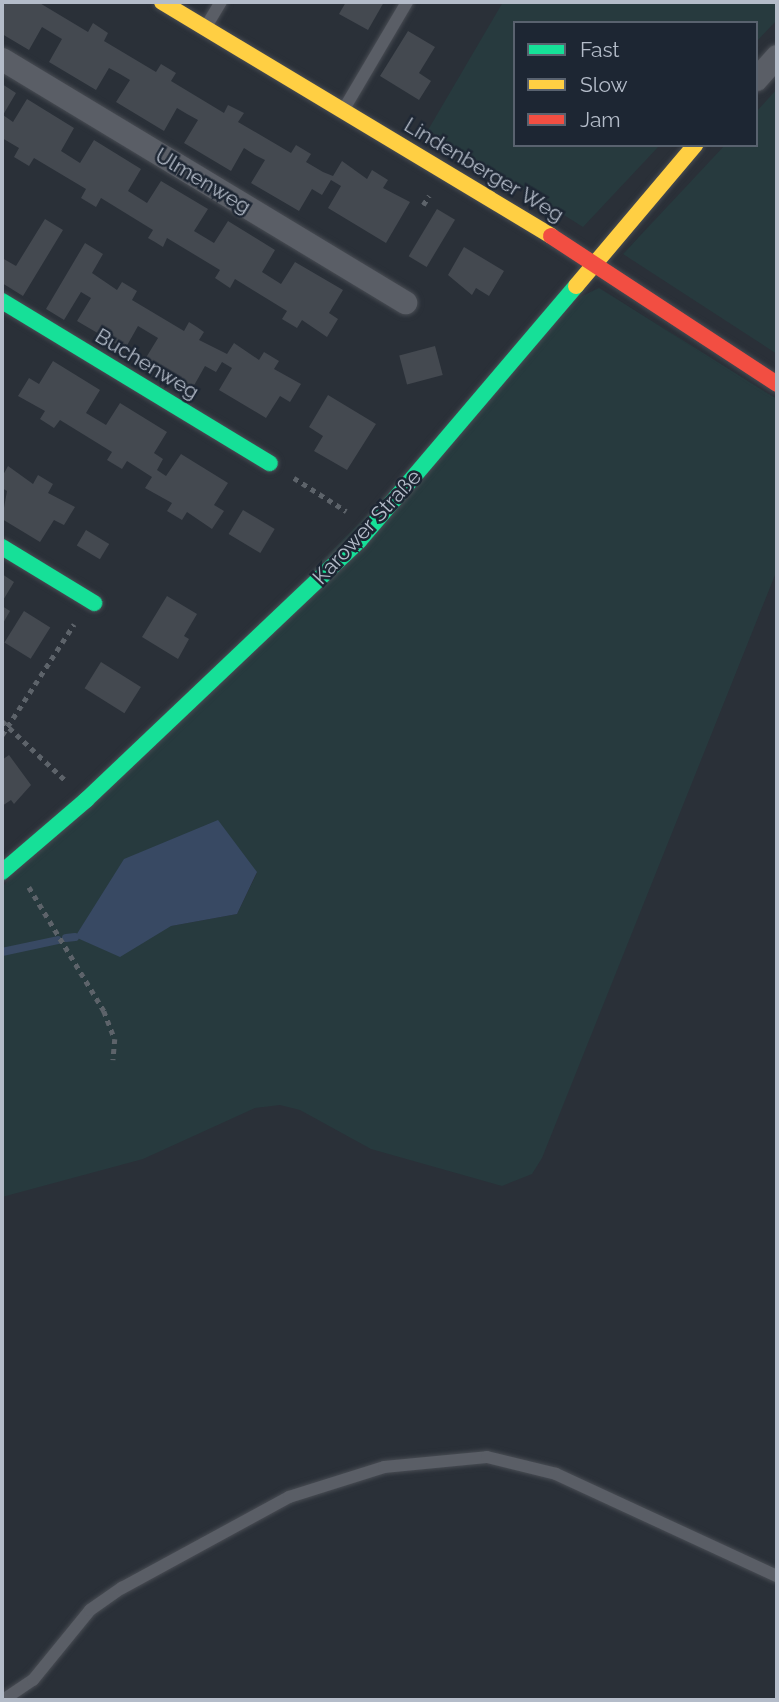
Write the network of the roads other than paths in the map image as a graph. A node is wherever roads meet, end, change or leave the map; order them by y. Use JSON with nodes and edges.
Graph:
{"nodes":[{"id":1,"x":162,"y":2,"type":"edge"},
{"id":2,"x":221,"y":2,"type":"edge"},
{"id":3,"x":407,"y":2,"type":"edge"},
{"id":4,"x":205,"y":27,"type":"junction"},
{"id":5,"x":777,"y":56,"type":"edge"},
{"id":6,"x":2,"y":59,"type":"edge"},
{"id":7,"x":758,"y":77,"type":"edge"},
{"id":8,"x":344,"y":109,"type":"junction"},
{"id":9,"x":693,"y":147,"type":"edge"},
{"id":10,"x":595,"y":262,"type":"junction"},
{"id":11,"x":2,"y":301,"type":"edge"},
{"id":12,"x":405,"y":302,"type":"dead end"},
{"id":13,"x":777,"y":384,"type":"edge"},
{"id":14,"x":270,"y":463,"type":"road end"},
{"id":15,"x":2,"y":547,"type":"edge"},
{"id":16,"x":94,"y":603,"type":"road end"},
{"id":17,"x":8,"y":867,"type":"edge"},
{"id":18,"x":777,"y":1576,"type":"edge"},
{"id":19,"x":4,"y":1700,"type":"edge"}],
"edges":[{"from":1,"to":4,"type":"street","name":"Lindenberger Weg"},
{"from":2,"to":4,"type":"lane"},
{"from":3,"to":8,"type":"lane"},
{"from":4,"to":8,"type":"street","name":"Lindenberger Weg"},
{"from":5,"to":7,"type":"street"},
{"from":6,"to":12,"type":"street","name":"Ulmenweg"},
{"from":8,"to":10,"type":"street","name":"Lindenberger Weg"},
{"from":9,"to":10,"type":"street","name":"Karower Straße"},
{"from":10,"to":13,"type":"street","name":"Lindenberger Weg"},
{"from":10,"to":17,"type":"street","name":"Karower Straße"},
{"from":11,"to":14,"type":"street","name":"Buchenweg"},
{"from":15,"to":16,"type":"street"},
{"from":18,"to":19,"type":"lane"}]}
